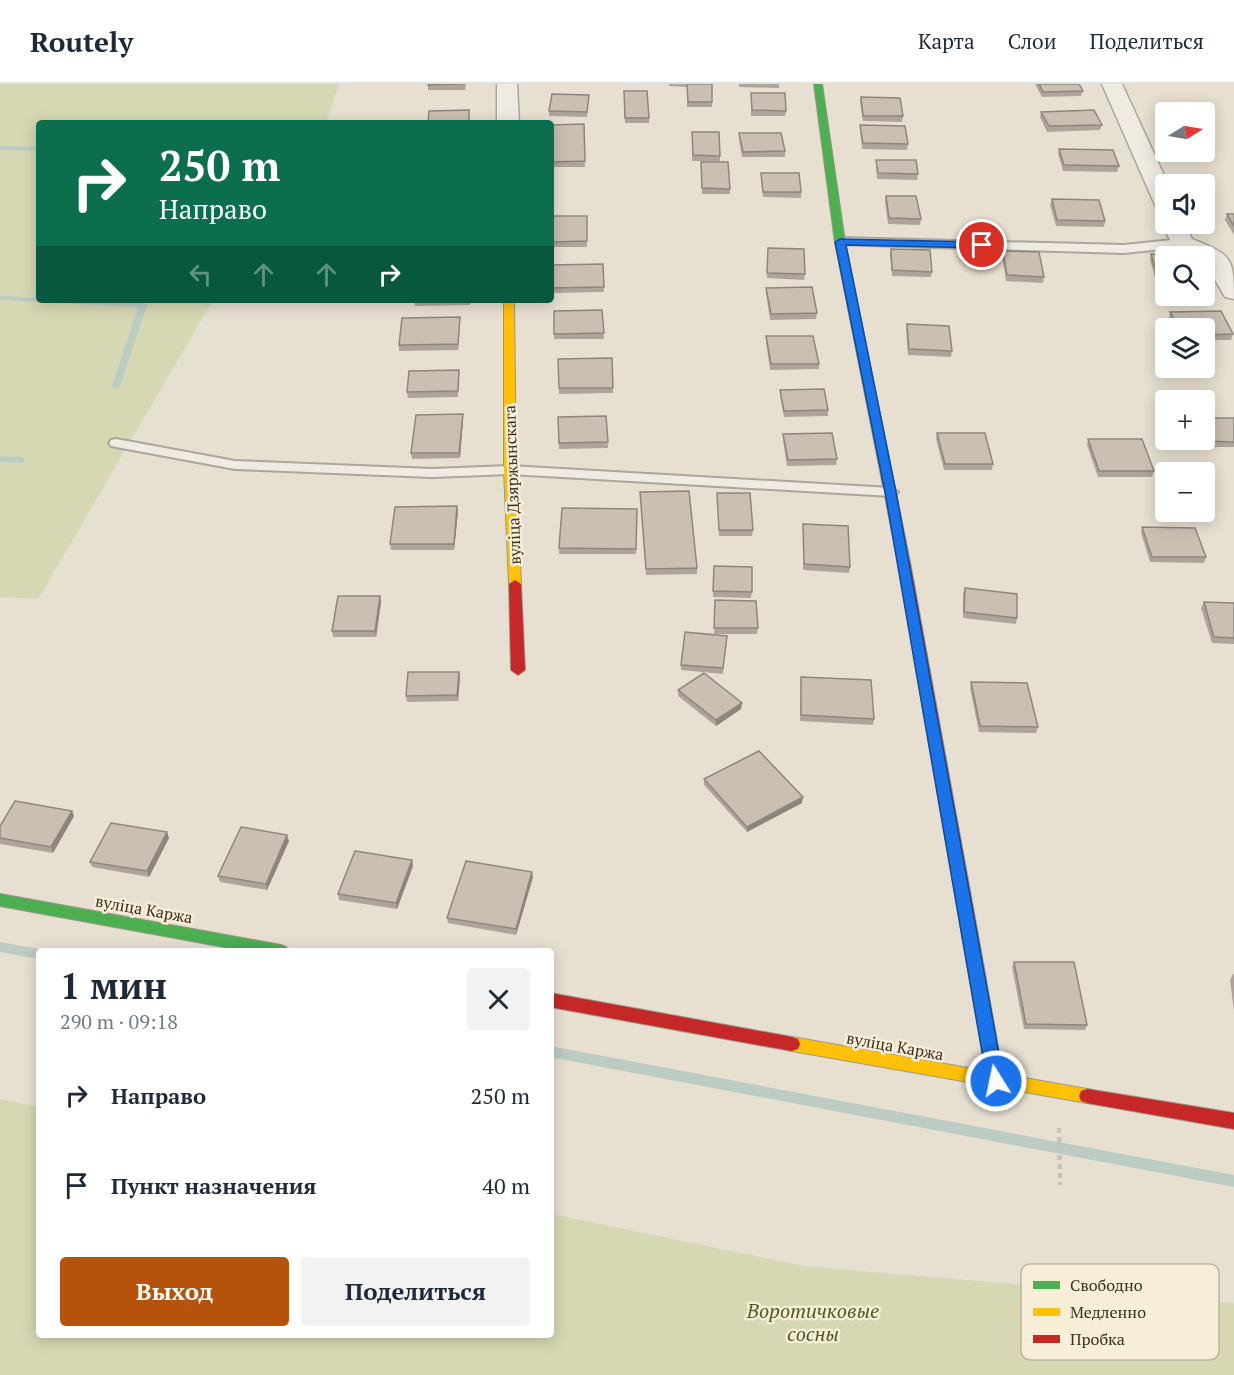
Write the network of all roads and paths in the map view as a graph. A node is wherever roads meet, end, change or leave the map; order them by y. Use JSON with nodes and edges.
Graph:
{"nodes":[{"id":1,"x":507,"y":84,"type":"edge"},
{"id":2,"x":818,"y":84,"type":"edge"},
{"id":3,"x":1112,"y":84,"type":"edge"},
{"id":4,"x":508,"y":120,"type":"edge"},
{"id":5,"x":1155,"y":180,"type":"edge"},
{"id":6,"x":1175,"y":234,"type":"edge"},
{"id":7,"x":1180,"y":234,"type":"edge"},
{"id":8,"x":840,"y":242,"type":"junction"},
{"id":9,"x":1234,"y":292,"type":"edge"},
{"id":10,"x":509,"y":303,"type":"edge"},
{"id":11,"x":116,"y":443,"type":"dead end"},
{"id":12,"x":510,"y":470,"type":"junction"},
{"id":13,"x":891,"y":492,"type":"junction"},
{"id":14,"x":519,"y":670,"type":"dead end"},
{"id":15,"x":0,"y":900,"type":"edge"},
{"id":16,"x":264,"y":948,"type":"edge"},
{"id":17,"x":554,"y":1001,"type":"edge"},
{"id":18,"x":996,"y":1081,"type":"junction"},
{"id":19,"x":1234,"y":1121,"type":"edge"},
{"id":20,"x":1059,"y":1129,"type":"dead end"},
{"id":21,"x":1059,"y":1185,"type":"dead end"}],
"edges":[{"from":1,"to":4,"type":"street"},
{"from":2,"to":8,"type":"street"},
{"from":3,"to":5,"type":"street"},
{"from":6,"to":8,"type":"lane"},
{"from":7,"to":9,"type":"street"},
{"from":8,"to":13,"type":"street"},
{"from":10,"to":12,"type":"street","name":"вуліца Дзяржынскага"},
{"from":11,"to":12,"type":"lane"},
{"from":12,"to":13,"type":"lane"},
{"from":12,"to":14,"type":"street","name":"вуліца Дзяржынскага"},
{"from":13,"to":18,"type":"street"},
{"from":15,"to":16,"type":"street","name":"вуліца Каржа"},
{"from":17,"to":18,"type":"street","name":"вуліца Каржа"},
{"from":18,"to":19,"type":"street","name":"вуліца Каржа"},
{"from":20,"to":21,"type":"path"}]}
